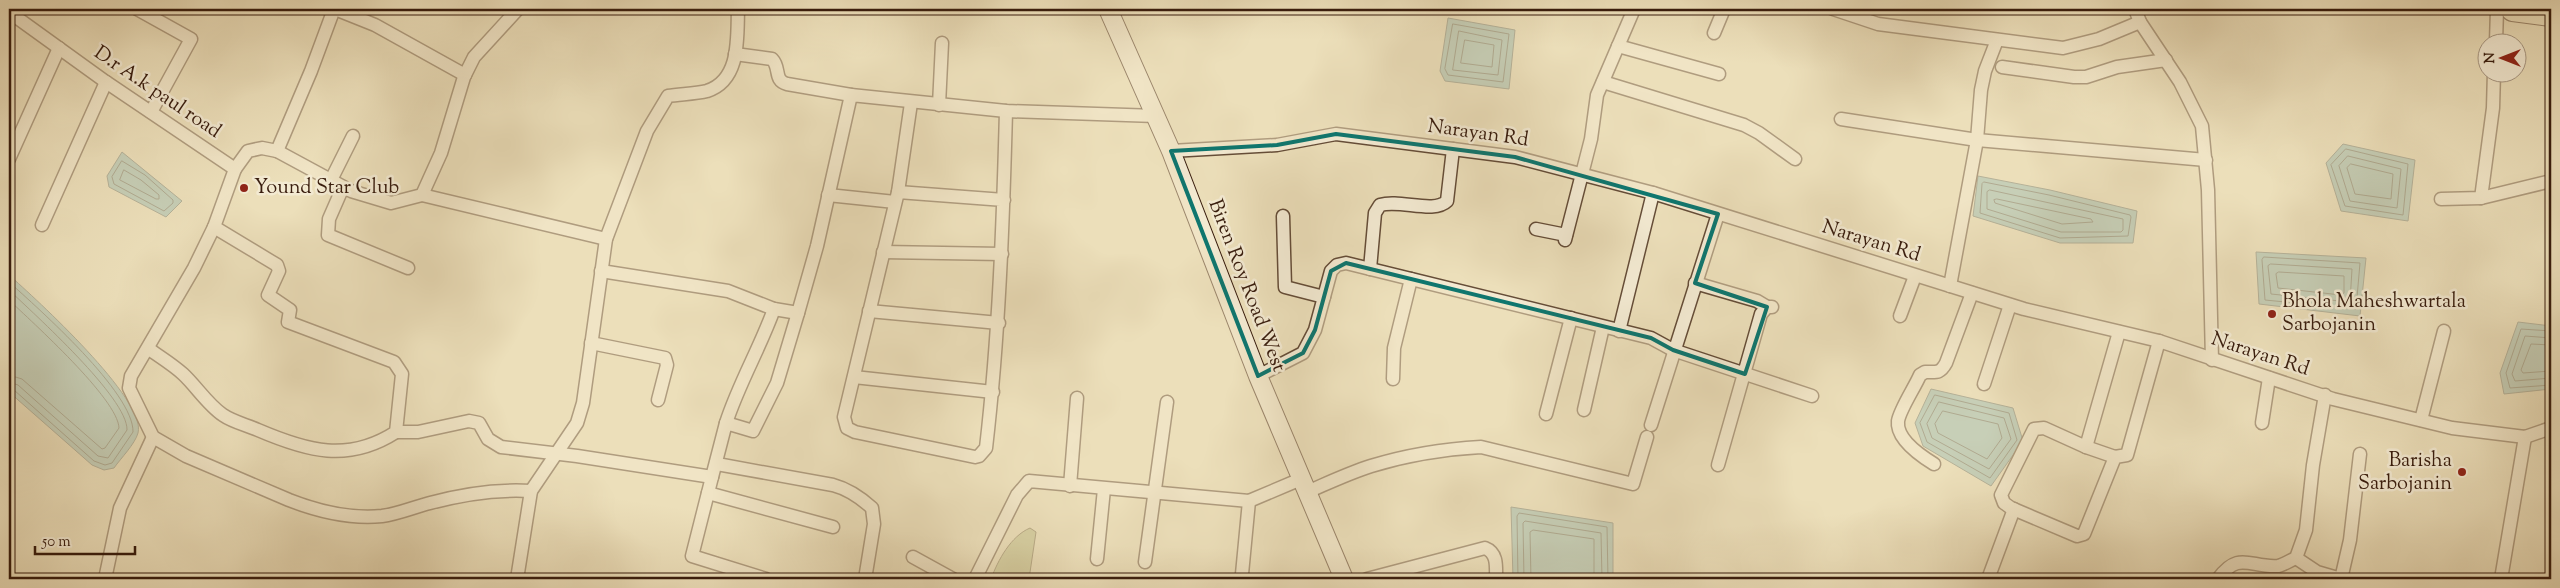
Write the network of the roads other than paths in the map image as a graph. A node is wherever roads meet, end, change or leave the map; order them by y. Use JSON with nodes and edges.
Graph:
{"nodes":[{"id":1,"x":137,"y":9,"type":"edge"},
{"id":2,"x":334,"y":9,"type":"edge"},
{"id":3,"x":518,"y":9,"type":"edge"},
{"id":4,"x":738,"y":9,"type":"edge"},
{"id":5,"x":1108,"y":9,"type":"edge"},
{"id":6,"x":1634,"y":9,"type":"edge"},
{"id":7,"x":1724,"y":9,"type":"edge"},
{"id":8,"x":1832,"y":9,"type":"edge"},
{"id":9,"x":2135,"y":9,"type":"edge"},
{"id":10,"x":2511,"y":9,"type":"edge"},
{"id":11,"x":9,"y":12,"type":"edge"},
{"id":12,"x":2551,"y":14,"type":"edge"},
{"id":13,"x":2140,"y":22,"type":"junction"},
{"id":14,"x":2501,"y":32,"type":"edge"},
{"id":15,"x":1714,"y":33,"type":"dead end"},
{"id":16,"x":1997,"y":40,"type":"junction"},
{"id":17,"x":942,"y":43,"type":"dead end"},
{"id":18,"x":1618,"y":46,"type":"junction"},
{"id":19,"x":59,"y":48,"type":"junction"},
{"id":20,"x":735,"y":54,"type":"junction"},
{"id":21,"x":2166,"y":60,"type":"junction"},
{"id":22,"x":2002,"y":67,"type":"dead end"},
{"id":23,"x":1719,"y":74,"type":"dead end"},
{"id":24,"x":465,"y":75,"type":"junction"},
{"id":25,"x":106,"y":82,"type":"junction"},
{"id":26,"x":1603,"y":82,"type":"junction"},
{"id":27,"x":2494,"y":82,"type":"edge"},
{"id":28,"x":850,"y":95,"type":"junction"},
{"id":29,"x":911,"y":103,"type":"junction"},
{"id":30,"x":938,"y":105,"type":"junction"},
{"id":31,"x":1006,"y":111,"type":"junction"},
{"id":32,"x":151,"y":112,"type":"junction"},
{"id":33,"x":1156,"y":116,"type":"junction"},
{"id":34,"x":1841,"y":118,"type":"dead end"},
{"id":35,"x":353,"y":136,"type":"dead end"},
{"id":36,"x":1977,"y":140,"type":"junction"},
{"id":37,"x":1453,"y":149,"type":"junction"},
{"id":38,"x":277,"y":151,"type":"junction"},
{"id":39,"x":1171,"y":151,"type":"junction"},
{"id":40,"x":9,"y":159,"type":"edge"},
{"id":41,"x":1795,"y":159,"type":"dead end"},
{"id":42,"x":2206,"y":160,"type":"junction"},
{"id":43,"x":235,"y":169,"type":"junction"},
{"id":44,"x":1581,"y":175,"type":"junction"},
{"id":45,"x":331,"y":180,"type":"junction"},
{"id":46,"x":2551,"y":182,"type":"edge"},
{"id":47,"x":343,"y":187,"type":"junction"},
{"id":48,"x":1653,"y":193,"type":"junction"},
{"id":49,"x":422,"y":195,"type":"junction"},
{"id":50,"x":828,"y":195,"type":"junction"},
{"id":51,"x":896,"y":197,"type":"junction"},
{"id":52,"x":2481,"y":198,"type":"junction"},
{"id":53,"x":1004,"y":200,"type":"junction"},
{"id":54,"x":2441,"y":200,"type":"dead end"},
{"id":55,"x":1718,"y":214,"type":"junction"},
{"id":56,"x":1282,"y":216,"type":"dead end"},
{"id":57,"x":42,"y":225,"type":"dead end"},
{"id":58,"x":214,"y":226,"type":"junction"},
{"id":59,"x":1536,"y":229,"type":"dead end"},
{"id":60,"x":606,"y":239,"type":"junction"},
{"id":61,"x":883,"y":252,"type":"junction"},
{"id":62,"x":1002,"y":254,"type":"junction"},
{"id":63,"x":408,"y":268,"type":"dead end"},
{"id":64,"x":1370,"y":269,"type":"junction"},
{"id":65,"x":601,"y":271,"type":"junction"},
{"id":66,"x":1915,"y":276,"type":"junction"},
{"id":67,"x":1411,"y":279,"type":"junction"},
{"id":68,"x":1695,"y":283,"type":"junction"},
{"id":69,"x":1950,"y":286,"type":"junction"},
{"id":70,"x":1972,"y":293,"type":"junction"},
{"id":71,"x":1324,"y":296,"type":"junction"},
{"id":72,"x":2010,"y":305,"type":"junction"},
{"id":73,"x":774,"y":308,"type":"junction"},
{"id":74,"x":868,"y":311,"type":"junction"},
{"id":75,"x":798,"y":313,"type":"junction"},
{"id":76,"x":1900,"y":316,"type":"dead end"},
{"id":77,"x":1571,"y":318,"type":"junction"},
{"id":78,"x":999,"y":323,"type":"junction"},
{"id":79,"x":1603,"y":327,"type":"junction"},
{"id":80,"x":1619,"y":331,"type":"junction"},
{"id":81,"x":2444,"y":331,"type":"dead end"},
{"id":82,"x":2119,"y":332,"type":"junction"},
{"id":83,"x":2159,"y":341,"type":"junction"},
{"id":84,"x":591,"y":343,"type":"junction"},
{"id":85,"x":149,"y":349,"type":"junction"},
{"id":86,"x":1673,"y":350,"type":"junction"},
{"id":87,"x":2212,"y":360,"type":"junction"},
{"id":88,"x":1745,"y":374,"type":"junction"},
{"id":89,"x":1258,"y":376,"type":"junction"},
{"id":90,"x":854,"y":377,"type":"junction"},
{"id":91,"x":2269,"y":378,"type":"junction"},
{"id":92,"x":1393,"y":379,"type":"dead end"},
{"id":93,"x":1984,"y":384,"type":"dead end"},
{"id":94,"x":993,"y":392,"type":"junction"},
{"id":95,"x":2325,"y":395,"type":"junction"},
{"id":96,"x":1812,"y":396,"type":"dead end"},
{"id":97,"x":1077,"y":398,"type":"dead end"},
{"id":98,"x":658,"y":400,"type":"dead end"},
{"id":99,"x":1166,"y":402,"type":"dead end"},
{"id":100,"x":1584,"y":410,"type":"dead end"},
{"id":101,"x":1546,"y":414,"type":"dead end"},
{"id":102,"x":2421,"y":420,"type":"junction"},
{"id":103,"x":726,"y":423,"type":"junction"},
{"id":104,"x":2262,"y":423,"type":"dead end"},
{"id":105,"x":2551,"y":428,"type":"edge"},
{"id":106,"x":396,"y":432,"type":"junction"},
{"id":107,"x":153,"y":437,"type":"junction"},
{"id":108,"x":2525,"y":437,"type":"junction"},
{"id":109,"x":2086,"y":447,"type":"junction"},
{"id":110,"x":555,"y":453,"type":"junction"},
{"id":111,"x":2360,"y":454,"type":"dead end"},
{"id":112,"x":2115,"y":457,"type":"junction"},
{"id":113,"x":1934,"y":464,"type":"dead end"},
{"id":114,"x":1718,"y":465,"type":"dead end"},
{"id":115,"x":715,"y":471,"type":"junction"},
{"id":116,"x":1304,"y":485,"type":"junction"},
{"id":117,"x":1070,"y":486,"type":"junction"},
{"id":118,"x":1104,"y":489,"type":"junction"},
{"id":119,"x":531,"y":491,"type":"junction"},
{"id":120,"x":1153,"y":492,"type":"junction"},
{"id":121,"x":708,"y":493,"type":"junction"},
{"id":122,"x":1249,"y":501,"type":"junction"},
{"id":123,"x":2014,"y":510,"type":"junction"},
{"id":124,"x":833,"y":527,"type":"dead end"},
{"id":125,"x":913,"y":557,"type":"dead end"},
{"id":126,"x":2296,"y":558,"type":"junction"},
{"id":127,"x":1097,"y":559,"type":"dead end"},
{"id":128,"x":1144,"y":562,"type":"dead end"},
{"id":129,"x":1242,"y":574,"type":"dead end"},
{"id":130,"x":105,"y":579,"type":"edge"},
{"id":131,"x":518,"y":579,"type":"edge"},
{"id":132,"x":766,"y":579,"type":"edge"},
{"id":133,"x":866,"y":579,"type":"edge"},
{"id":134,"x":953,"y":579,"type":"edge"},
{"id":135,"x":975,"y":579,"type":"edge"},
{"id":136,"x":1344,"y":579,"type":"edge"},
{"id":137,"x":1367,"y":579,"type":"edge"},
{"id":138,"x":1496,"y":579,"type":"edge"},
{"id":139,"x":1988,"y":579,"type":"edge"},
{"id":140,"x":2218,"y":579,"type":"edge"},
{"id":141,"x":2341,"y":579,"type":"edge"},
{"id":142,"x":2501,"y":579,"type":"edge"}],
"edges":[{"from":1,"to":32,"type":"street"},
{"from":2,"to":24,"type":"street"},
{"from":2,"to":38,"type":"street"},
{"from":3,"to":24,"type":"street"},
{"from":4,"to":20,"type":"street"},
{"from":5,"to":33,"type":"main road","name":"Biren Roy Road West"},
{"from":6,"to":18,"type":"street"},
{"from":7,"to":15,"type":"street"},
{"from":8,"to":16,"type":"street"},
{"from":9,"to":13,"type":"street"},
{"from":10,"to":12,"type":"highway"},
{"from":10,"to":14,"type":"street"},
{"from":11,"to":19,"type":"street","name":"D.r A.k paul road"},
{"from":13,"to":16,"type":"street"},
{"from":13,"to":21,"type":"street"},
{"from":16,"to":36,"type":"street"},
{"from":17,"to":30,"type":"street"},
{"from":18,"to":23,"type":"street"},
{"from":18,"to":26,"type":"street"},
{"from":19,"to":25,"type":"street","name":"D.r A.k paul road"},
{"from":19,"to":40,"type":"street"},
{"from":20,"to":28,"type":"street"},
{"from":20,"to":60,"type":"street"},
{"from":21,"to":22,"type":"street"},
{"from":21,"to":42,"type":"street"},
{"from":24,"to":49,"type":"street"},
{"from":25,"to":32,"type":"street","name":"D.r A.k paul road"},
{"from":25,"to":57,"type":"street"},
{"from":26,"to":41,"type":"street"},
{"from":26,"to":44,"type":"street"},
{"from":27,"to":52,"type":"street"},
{"from":28,"to":29,"type":"street"},
{"from":28,"to":50,"type":"street"},
{"from":29,"to":30,"type":"street"},
{"from":29,"to":51,"type":"street"},
{"from":30,"to":31,"type":"street"},
{"from":31,"to":33,"type":"street"},
{"from":31,"to":53,"type":"street"},
{"from":32,"to":43,"type":"street","name":"D.r A.k paul road"},
{"from":33,"to":39,"type":"main road","name":"Biren Roy Road West"},
{"from":34,"to":36,"type":"street"},
{"from":35,"to":45,"type":"street"},
{"from":36,"to":42,"type":"street"},
{"from":36,"to":69,"type":"street"},
{"from":37,"to":39,"type":"street","name":"Narayan Rd"},
{"from":37,"to":44,"type":"street","name":"Narayan Rd"},
{"from":37,"to":64,"type":"street"},
{"from":38,"to":43,"type":"street"},
{"from":38,"to":45,"type":"street"},
{"from":39,"to":89,"type":"main road","name":"Biren Roy Road West"},
{"from":42,"to":87,"type":"street"},
{"from":43,"to":58,"type":"street"},
{"from":44,"to":48,"type":"street","name":"Narayan Rd"},
{"from":44,"to":59,"type":"street"},
{"from":45,"to":47,"type":"street"},
{"from":46,"to":52,"type":"street"},
{"from":47,"to":49,"type":"street"},
{"from":47,"to":63,"type":"street"},
{"from":48,"to":55,"type":"street","name":"Narayan Rd"},
{"from":48,"to":80,"type":"street"},
{"from":49,"to":60,"type":"street"},
{"from":50,"to":51,"type":"street"},
{"from":50,"to":75,"type":"street"},
{"from":51,"to":53,"type":"street"},
{"from":51,"to":61,"type":"street"},
{"from":52,"to":54,"type":"street"},
{"from":53,"to":62,"type":"street"},
{"from":55,"to":66,"type":"street","name":"Narayan Rd"},
{"from":55,"to":68,"type":"street"},
{"from":56,"to":71,"type":"street"},
{"from":58,"to":85,"type":"street"},
{"from":58,"to":106,"type":"street"},
{"from":60,"to":65,"type":"street"},
{"from":61,"to":62,"type":"street"},
{"from":61,"to":74,"type":"street"},
{"from":62,"to":78,"type":"street"},
{"from":64,"to":67,"type":"street"},
{"from":64,"to":71,"type":"street"},
{"from":65,"to":73,"type":"street"},
{"from":65,"to":84,"type":"street"},
{"from":66,"to":69,"type":"street","name":"Narayan Rd"},
{"from":66,"to":76,"type":"street"},
{"from":67,"to":77,"type":"street"},
{"from":67,"to":92,"type":"street"},
{"from":68,"to":86,"type":"street"},
{"from":68,"to":88,"type":"street"},
{"from":69,"to":70,"type":"street","name":"Narayan Rd"},
{"from":70,"to":72,"type":"street","name":"Narayan Rd"},
{"from":70,"to":113,"type":"street"},
{"from":71,"to":89,"type":"street"},
{"from":72,"to":82,"type":"street","name":"Narayan Rd"},
{"from":72,"to":93,"type":"street"},
{"from":73,"to":75,"type":"street"},
{"from":73,"to":103,"type":"street"},
{"from":74,"to":78,"type":"street"},
{"from":74,"to":90,"type":"street"},
{"from":75,"to":103,"type":"street"},
{"from":77,"to":79,"type":"street"},
{"from":77,"to":101,"type":"street"},
{"from":78,"to":94,"type":"street"},
{"from":79,"to":80,"type":"street"},
{"from":79,"to":100,"type":"street"},
{"from":80,"to":86,"type":"street"},
{"from":81,"to":102,"type":"street"},
{"from":82,"to":83,"type":"street","name":"Narayan Rd"},
{"from":82,"to":109,"type":"street"},
{"from":83,"to":87,"type":"street","name":"Narayan Rd"},
{"from":83,"to":112,"type":"street"},
{"from":84,"to":98,"type":"street"},
{"from":84,"to":110,"type":"street"},
{"from":85,"to":106,"type":"street"},
{"from":85,"to":107,"type":"street"},
{"from":86,"to":88,"type":"street"},
{"from":86,"to":116,"type":"street"},
{"from":87,"to":91,"type":"street","name":"Narayan Rd"},
{"from":88,"to":96,"type":"street"},
{"from":88,"to":114,"type":"street"},
{"from":89,"to":116,"type":"main road","name":"Biren Roy Road West"},
{"from":90,"to":94,"type":"street"},
{"from":90,"to":94,"type":"street"},
{"from":91,"to":95,"type":"street","name":"Narayan Rd"},
{"from":91,"to":104,"type":"street"},
{"from":95,"to":102,"type":"street","name":"Narayan Rd"},
{"from":95,"to":126,"type":"street"},
{"from":97,"to":117,"type":"street"},
{"from":99,"to":120,"type":"street"},
{"from":102,"to":108,"type":"street","name":"Narayan Rd"},
{"from":103,"to":115,"type":"street"},
{"from":105,"to":108,"type":"street","name":"Narayan Rd"},
{"from":106,"to":110,"type":"street"},
{"from":107,"to":119,"type":"street"},
{"from":107,"to":130,"type":"street"},
{"from":108,"to":142,"type":"street"},
{"from":109,"to":112,"type":"street"},
{"from":109,"to":123,"type":"street"},
{"from":110,"to":115,"type":"street"},
{"from":110,"to":119,"type":"street"},
{"from":111,"to":141,"type":"street"},
{"from":112,"to":123,"type":"street"},
{"from":115,"to":121,"type":"street"},
{"from":115,"to":133,"type":"street"},
{"from":116,"to":122,"type":"street"},
{"from":116,"to":136,"type":"main road","name":"Biren Roy Road West"},
{"from":117,"to":118,"type":"street"},
{"from":117,"to":135,"type":"street"},
{"from":118,"to":120,"type":"street"},
{"from":118,"to":127,"type":"street"},
{"from":119,"to":131,"type":"street"},
{"from":120,"to":122,"type":"street"},
{"from":120,"to":128,"type":"street"},
{"from":121,"to":124,"type":"street"},
{"from":121,"to":132,"type":"street"},
{"from":122,"to":129,"type":"street"},
{"from":123,"to":139,"type":"street"},
{"from":125,"to":134,"type":"street"},
{"from":126,"to":140,"type":"street"},
{"from":126,"to":141,"type":"street"},
{"from":137,"to":138,"type":"street"}]}
